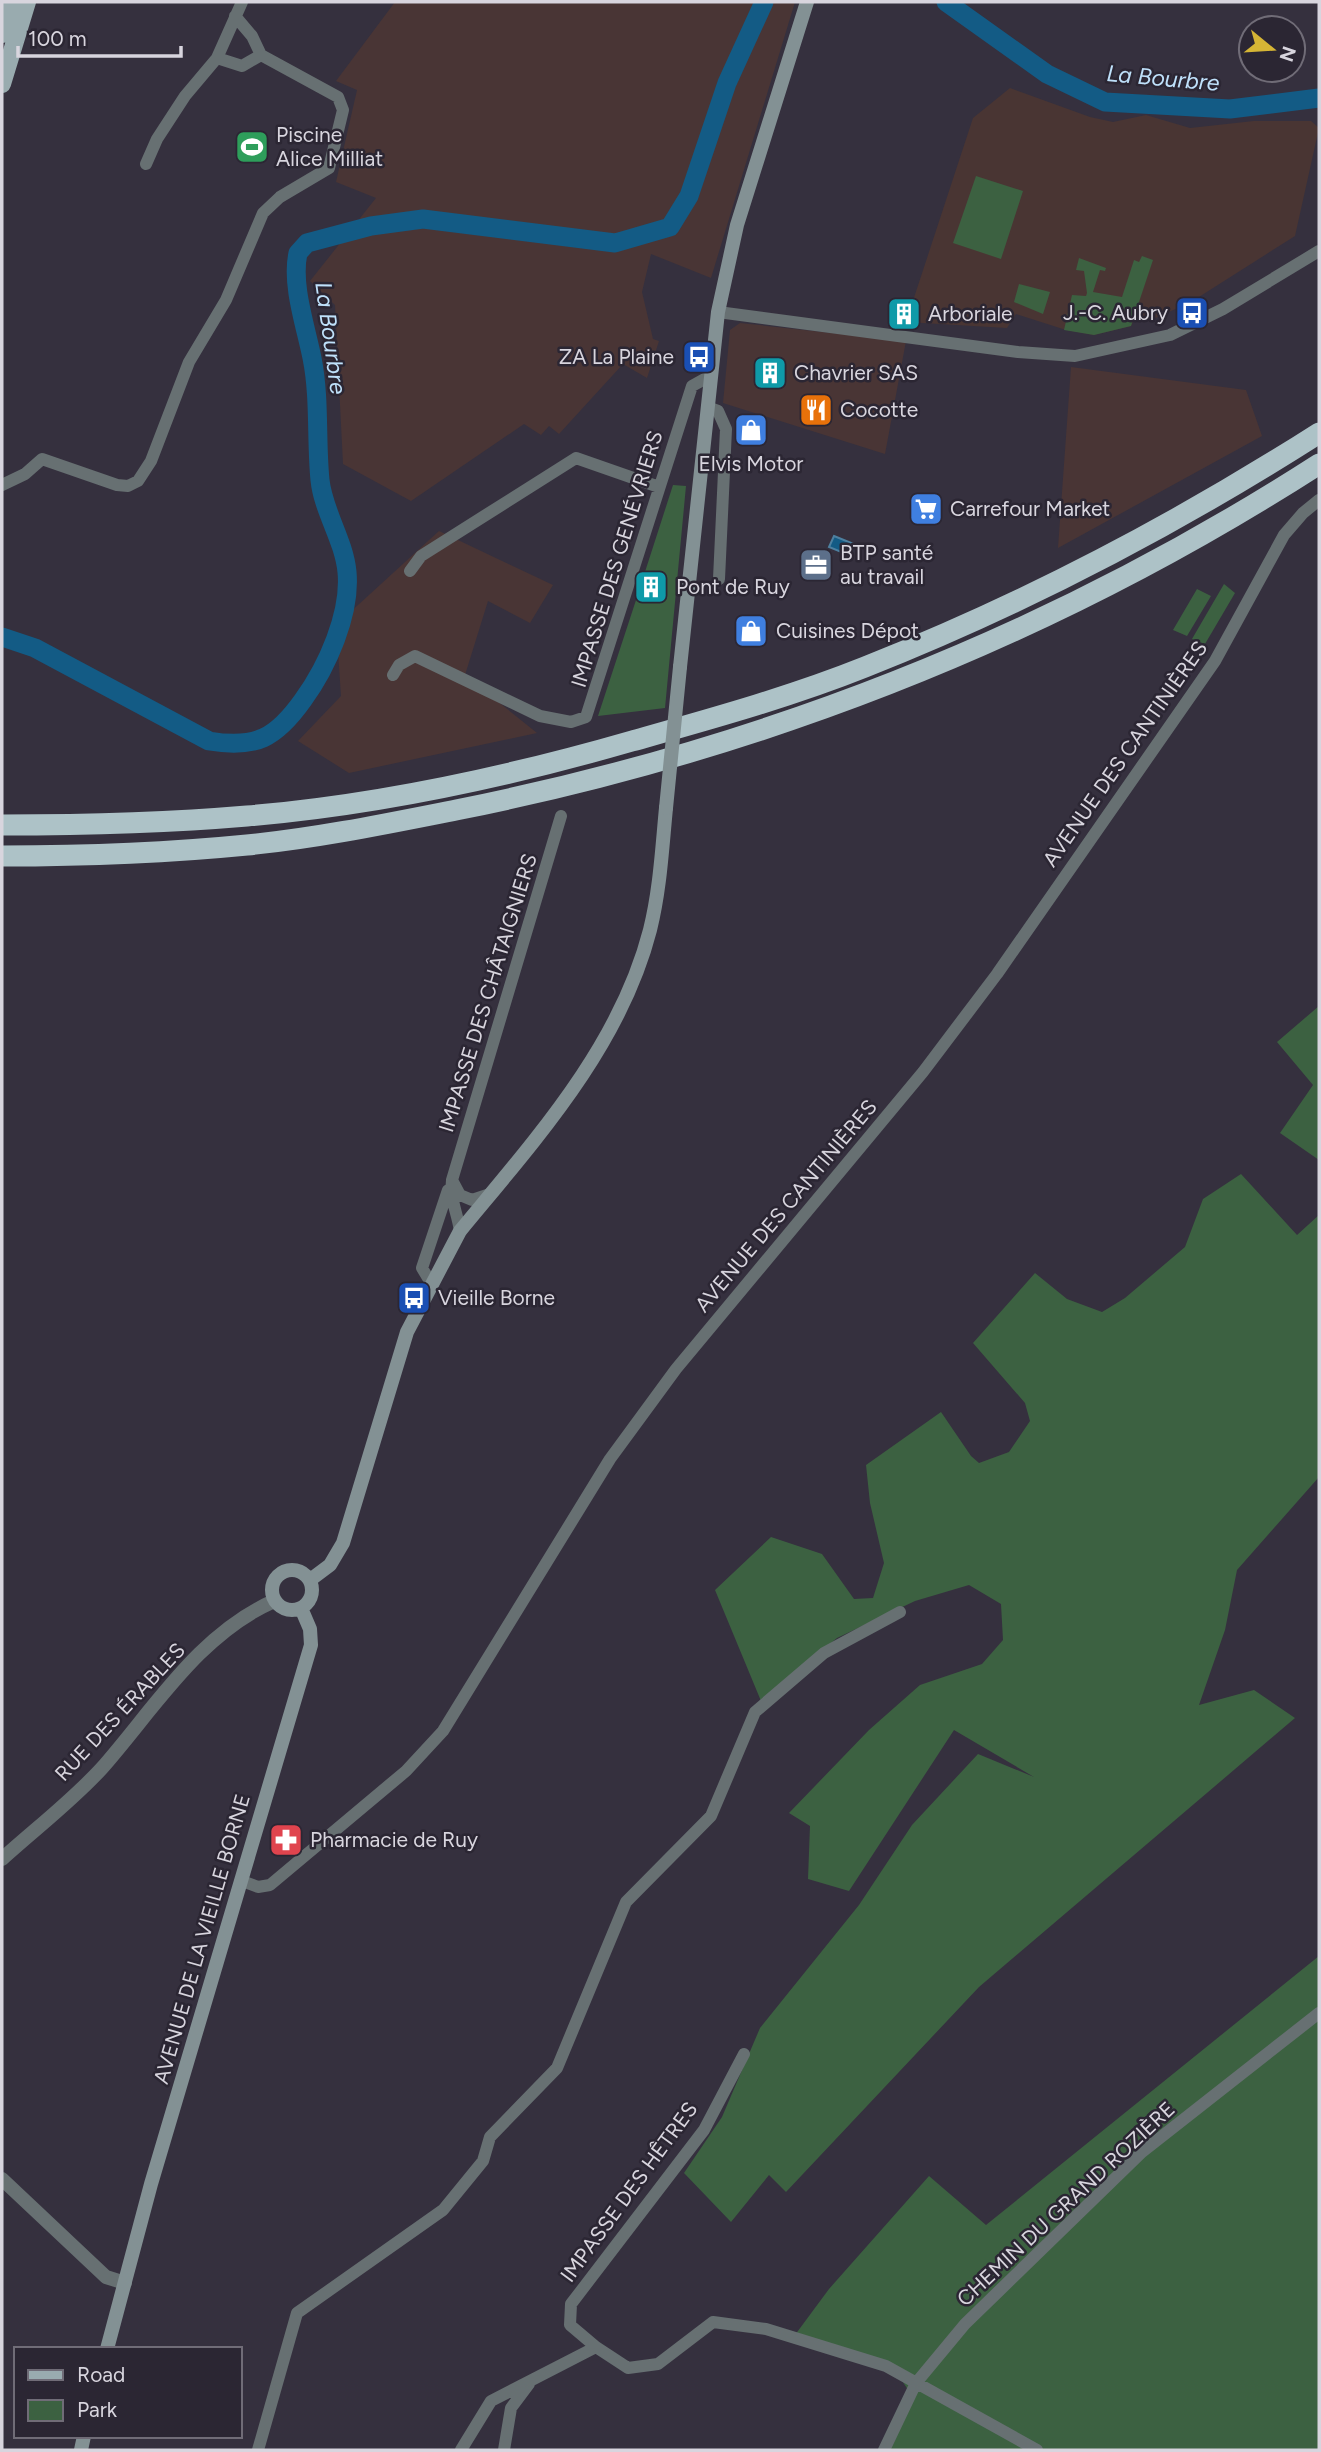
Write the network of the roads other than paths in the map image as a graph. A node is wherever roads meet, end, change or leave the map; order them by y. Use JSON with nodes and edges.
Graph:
{"nodes":[{"id":1,"x":12,"y":2,"type":"edge"},
{"id":2,"x":27,"y":2,"type":"edge"},
{"id":3,"x":242,"y":2,"type":"edge"},
{"id":4,"x":807,"y":2,"type":"edge"},
{"id":5,"x":235,"y":16,"type":"junction"},
{"id":6,"x":2,"y":34,"type":"edge"},
{"id":7,"x":261,"y":55,"type":"junction"},
{"id":8,"x":217,"y":58,"type":"junction"},
{"id":9,"x":2,"y":84,"type":"edge"},
{"id":10,"x":146,"y":164,"type":"dead end"},
{"id":11,"x":1319,"y":251,"type":"edge"},
{"id":12,"x":718,"y":312,"type":"junction"},
{"id":13,"x":710,"y":376,"type":"junction"},
{"id":14,"x":708,"y":407,"type":"junction"},
{"id":15,"x":1319,"y":433,"type":"edge"},
{"id":16,"x":1319,"y":464,"type":"edge"},
{"id":17,"x":2,"y":485,"type":"edge"},
{"id":18,"x":659,"y":487,"type":"junction"},
{"id":19,"x":1319,"y":500,"type":"edge"},
{"id":20,"x":410,"y":571,"type":"dead end"},
{"id":21,"x":719,"y":579,"type":"dead end"},
{"id":22,"x":393,"y":675,"type":"dead end"},
{"id":23,"x":561,"y":816,"type":"dead end"},
{"id":24,"x":2,"y":825,"type":"edge"},
{"id":25,"x":2,"y":856,"type":"edge"},
{"id":26,"x":452,"y":1180,"type":"junction"},
{"id":27,"x":491,"y":1194,"type":"junction"},
{"id":28,"x":460,"y":1231,"type":"junction"},
{"id":29,"x":431,"y":1283,"type":"junction"},
{"id":30,"x":310,"y":1580,"type":"junction"},
{"id":31,"x":274,"y":1601,"type":"junction"},
{"id":32,"x":300,"y":1608,"type":"junction"},
{"id":33,"x":900,"y":1612,"type":"dead end"},
{"id":34,"x":2,"y":1859,"type":"edge"},
{"id":35,"x":242,"y":1881,"type":"junction"},
{"id":36,"x":1319,"y":2013,"type":"edge"},
{"id":37,"x":744,"y":2054,"type":"dead end"},
{"id":38,"x":2,"y":2179,"type":"edge"},
{"id":39,"x":125,"y":2283,"type":"junction"},
{"id":40,"x":108,"y":2347,"type":"edge"},
{"id":41,"x":596,"y":2347,"type":"junction"},
{"id":42,"x":532,"y":2380,"type":"junction"},
{"id":43,"x":916,"y":2383,"type":"junction"},
{"id":44,"x":258,"y":2450,"type":"edge"},
{"id":45,"x":461,"y":2450,"type":"edge"},
{"id":46,"x":504,"y":2450,"type":"edge"},
{"id":47,"x":884,"y":2450,"type":"edge"},
{"id":48,"x":1037,"y":2450,"type":"edge"}],
"edges":[{"from":1,"to":6,"type":"main road"},
{"from":2,"to":9,"type":"main road"},
{"from":3,"to":5,"type":"street"},
{"from":4,"to":12,"type":"main road"},
{"from":5,"to":7,"type":"street"},
{"from":5,"to":8,"type":"street"},
{"from":7,"to":8,"type":"street"},
{"from":7,"to":17,"type":"street"},
{"from":8,"to":10,"type":"street"},
{"from":11,"to":12,"type":"street"},
{"from":12,"to":13,"type":"main road"},
{"from":13,"to":14,"type":"main road"},
{"from":13,"to":18,"type":"street","name":"IMPASSE DES GENÉVRIERS"},
{"from":14,"to":21,"type":"street"},
{"from":14,"to":27,"type":"main road","bridge":true},
{"from":15,"to":24,"type":"highway"},
{"from":16,"to":25,"type":"highway"},
{"from":18,"to":20,"type":"street"},
{"from":18,"to":22,"type":"street","name":"IMPASSE DES GENÉVRIERS"},
{"from":19,"to":35,"type":"street","name":"AVENUE DES CANTINIÈRES"},
{"from":23,"to":26,"type":"street","name":"IMPASSE DES CHÂTAIGNIERS"},
{"from":26,"to":27,"type":"street"},
{"from":26,"to":28,"type":"street","name":"IMPASSE DES CHÂTAIGNIERS"},
{"from":26,"to":29,"type":"street"},
{"from":27,"to":28,"type":"main road"},
{"from":28,"to":29,"type":"main road"},
{"from":29,"to":30,"type":"main road"},
{"from":30,"to":31,"type":"main road"},
{"from":30,"to":32,"type":"main road"},
{"from":31,"to":32,"type":"main road"},
{"from":31,"to":34,"type":"street","name":"RUE DES ÉRABLES"},
{"from":32,"to":35,"type":"main road","name":"AVENUE DE LA VIEILLE BORNE"},
{"from":33,"to":44,"type":"street"},
{"from":35,"to":39,"type":"main road","name":"AVENUE DE LA VIEILLE BORNE"},
{"from":36,"to":43,"type":"street","name":"CHEMIN DU GRAND ROZIÈRE"},
{"from":37,"to":41,"type":"street","name":"IMPASSE DES HÊTRES"},
{"from":38,"to":39,"type":"street"},
{"from":39,"to":40,"type":"main road","name":"AVENUE DE LA VIEILLE BORNE"},
{"from":41,"to":42,"type":"street"},
{"from":41,"to":43,"type":"street"},
{"from":42,"to":45,"type":"street"},
{"from":42,"to":46,"type":"street"},
{"from":43,"to":47,"type":"street","name":"CHEMIN DU GRAND ROZIÈRE"},
{"from":43,"to":48,"type":"street"}]}
